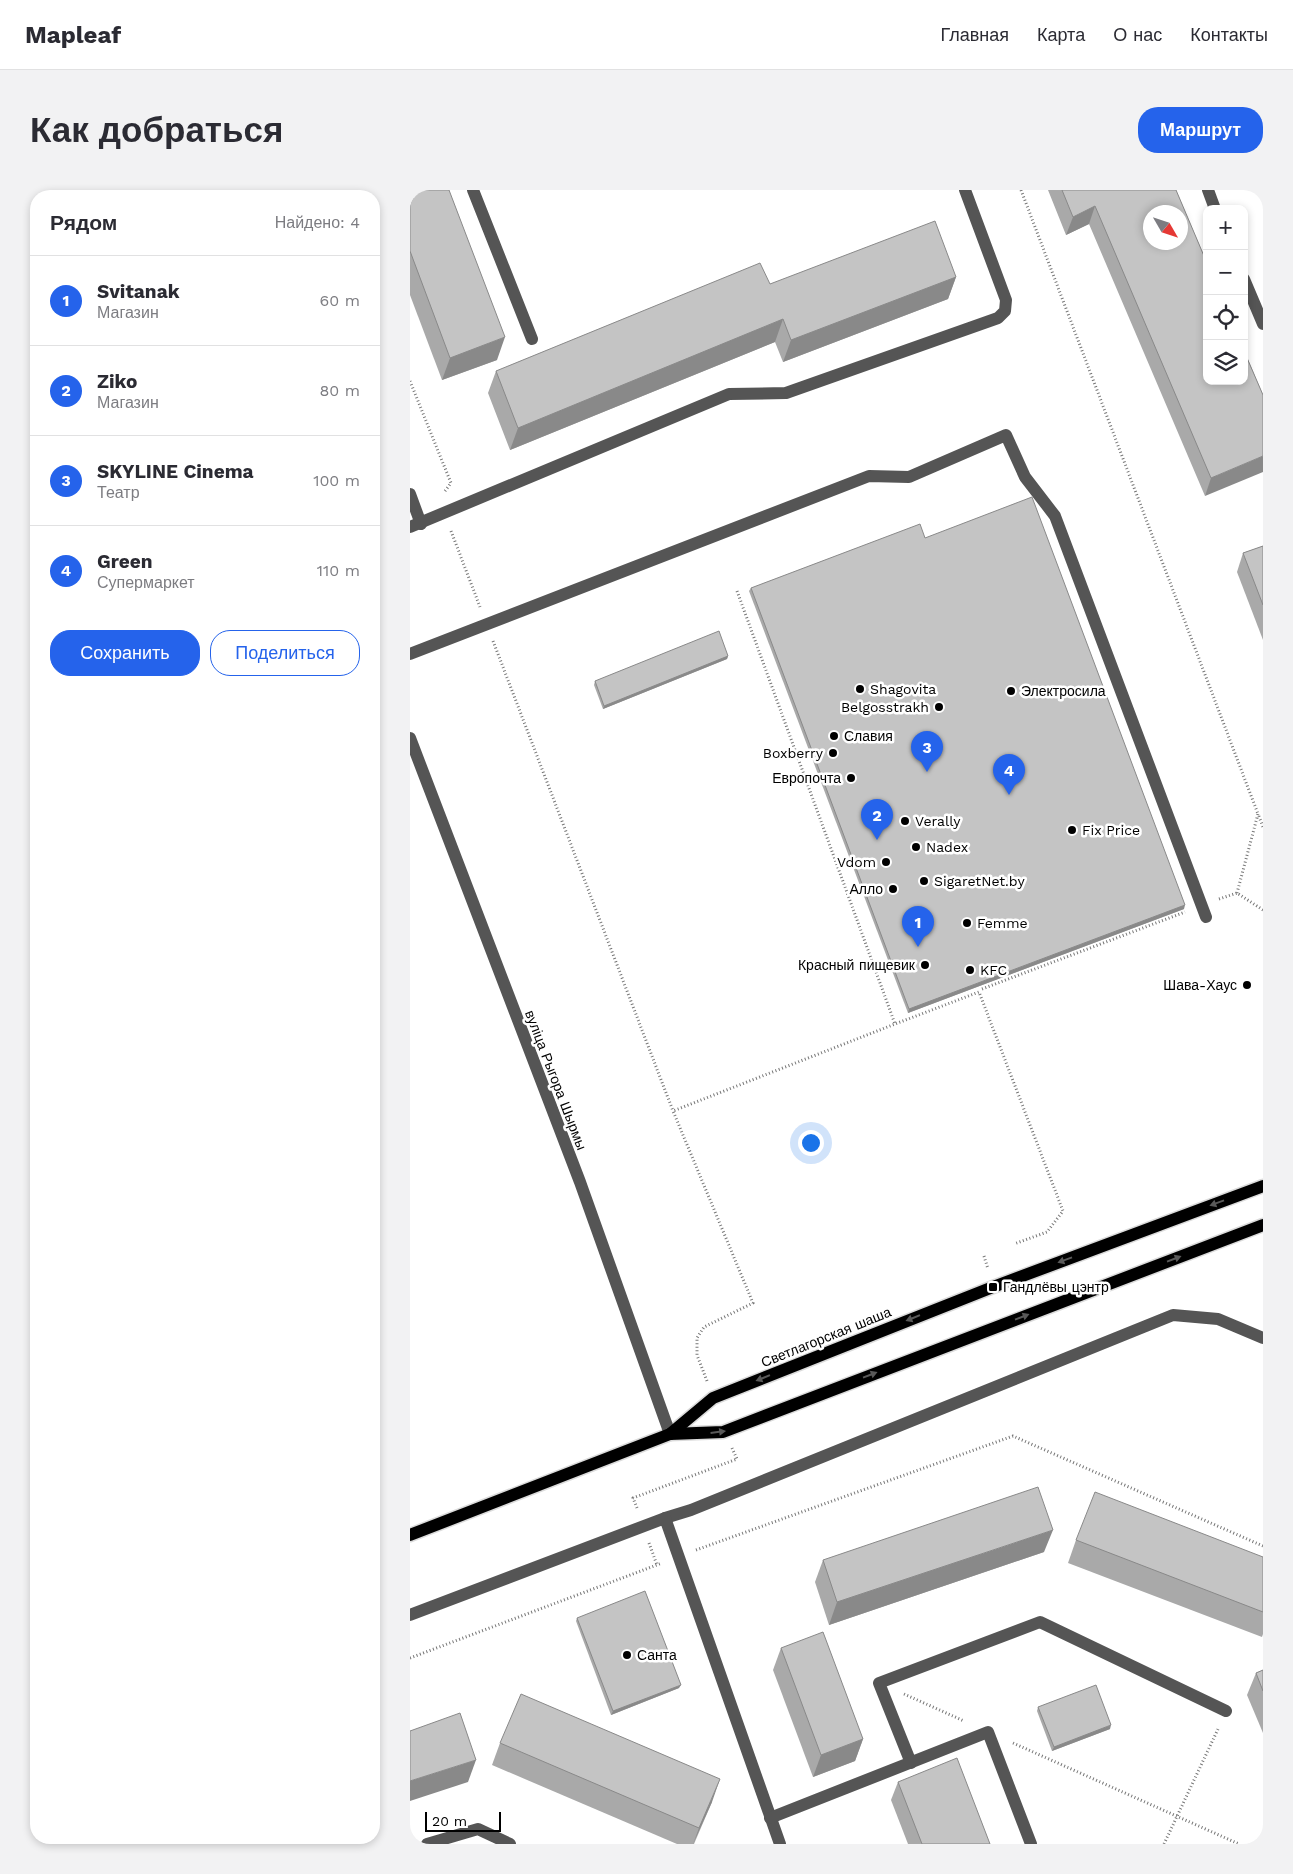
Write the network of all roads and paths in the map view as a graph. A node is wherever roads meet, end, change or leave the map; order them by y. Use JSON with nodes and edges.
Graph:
{"nodes":[{"id":1,"x":473,"y":190,"type":"edge"},
{"id":2,"x":965,"y":190,"type":"edge"},
{"id":3,"x":1021,"y":190,"type":"edge"},
{"id":4,"x":1208,"y":190,"type":"edge"},
{"id":5,"x":1214,"y":205,"type":"edge"},
{"id":6,"x":1248,"y":288,"type":"edge"},
{"id":7,"x":1263,"y":324,"type":"edge"},
{"id":8,"x":532,"y":339,"type":"dead end"},
{"id":9,"x":410,"y":381,"type":"edge"},
{"id":10,"x":410,"y":494,"type":"edge"},
{"id":11,"x":445,"y":514,"type":"junction"},
{"id":12,"x":416,"y":526,"type":"edge"},
{"id":13,"x":737,"y":591,"type":"dead end"},
{"id":14,"x":486,"y":624,"type":"junction"},
{"id":15,"x":410,"y":654,"type":"edge"},
{"id":16,"x":410,"y":738,"type":"edge"},
{"id":17,"x":1258,"y":814,"type":"junction"},
{"id":18,"x":1263,"y":827,"type":"edge"},
{"id":19,"x":1237,"y":893,"type":"junction"},
{"id":20,"x":1263,"y":910,"type":"edge"},
{"id":21,"x":1204,"y":912,"type":"junction"},
{"id":22,"x":982,"y":989,"type":"edge"},
{"id":23,"x":895,"y":1024,"type":"junction"},
{"id":24,"x":672,"y":1110,"type":"junction"},
{"id":25,"x":1263,"y":1186,"type":"edge"},
{"id":26,"x":1263,"y":1225,"type":"edge"},
{"id":27,"x":1014,"y":1244,"type":"dead end"},
{"id":28,"x":1263,"y":1338,"type":"edge"},
{"id":29,"x":713,"y":1398,"type":"junction"},
{"id":30,"x":726,"y":1431,"type":"junction"},
{"id":31,"x":670,"y":1434,"type":"junction"},
{"id":32,"x":665,"y":1518,"type":"junction"},
{"id":33,"x":644,"y":1527,"type":"junction"},
{"id":34,"x":410,"y":1535,"type":"edge"},
{"id":35,"x":1263,"y":1546,"type":"edge"},
{"id":36,"x":679,"y":1556,"type":"junction"},
{"id":37,"x":657,"y":1565,"type":"junction"},
{"id":38,"x":410,"y":1615,"type":"edge"},
{"id":39,"x":410,"y":1658,"type":"edge"},
{"id":40,"x":879,"y":1683,"type":"junction"},
{"id":41,"x":1226,"y":1711,"type":"joint"},
{"id":42,"x":988,"y":1732,"type":"junction"},
{"id":43,"x":911,"y":1763,"type":"junction"},
{"id":44,"x":1177,"y":1816,"type":"junction"},
{"id":45,"x":770,"y":1818,"type":"junction"},
{"id":46,"x":427,"y":1844,"type":"edge"},
{"id":47,"x":510,"y":1844,"type":"edge"},
{"id":48,"x":780,"y":1844,"type":"edge"},
{"id":49,"x":1031,"y":1844,"type":"edge"},
{"id":50,"x":1164,"y":1844,"type":"edge"},
{"id":51,"x":1239,"y":1844,"type":"edge"}],
"edges":[{"from":1,"to":8,"type":"street"},
{"from":2,"to":11,"type":"street"},
{"from":3,"to":17,"type":"path"},
{"from":4,"to":5,"type":"street"},
{"from":6,"to":7,"type":"street"},
{"from":9,"to":11,"type":"path"},
{"from":10,"to":12,"type":"street"},
{"from":11,"to":12,"type":"street"},
{"from":11,"to":14,"type":"path"},
{"from":13,"to":23,"type":"path"},
{"from":14,"to":15,"type":"street"},
{"from":14,"to":21,"type":"street"},
{"from":14,"to":24,"type":"path"},
{"from":16,"to":31,"type":"street","name":"вуліца Рыгора Шырмы"},
{"from":17,"to":18,"type":"path"},
{"from":17,"to":19,"type":"path"},
{"from":19,"to":20,"type":"path"},
{"from":19,"to":21,"type":"path"},
{"from":21,"to":22,"type":"path"},
{"from":23,"to":24,"type":"path"},
{"from":23,"to":27,"type":"path"},
{"from":24,"to":29,"type":"path"},
{"from":25,"to":29,"type":"main road","name":"Светлагорская шаша","one_way":true},
{"from":30,"to":26,"type":"main road","one_way":true},
{"from":28,"to":32,"type":"street"},
{"from":29,"to":31,"type":"main road","name":"Светлагорская шаша"},
{"from":31,"to":30,"type":"main road","one_way":true},
{"from":30,"to":33,"type":"path"},
{"from":31,"to":34,"type":"main road","name":"Светлагорская шаша"},
{"from":32,"to":33,"type":"street"},
{"from":32,"to":36,"type":"street"},
{"from":33,"to":37,"type":"path"},
{"from":33,"to":38,"type":"street"},
{"from":35,"to":36,"type":"path"},
{"from":36,"to":37,"type":"path"},
{"from":36,"to":45,"type":"street"},
{"from":37,"to":39,"type":"path"},
{"from":40,"to":41,"type":"street"},
{"from":40,"to":42,"type":"path"},
{"from":40,"to":43,"type":"street"},
{"from":41,"to":44,"type":"path"},
{"from":42,"to":43,"type":"street"},
{"from":42,"to":44,"type":"path"},
{"from":42,"to":49,"type":"street"},
{"from":43,"to":45,"type":"street"},
{"from":44,"to":50,"type":"path"},
{"from":44,"to":51,"type":"path"},
{"from":45,"to":48,"type":"street"},
{"from":46,"to":47,"type":"street"}]}
